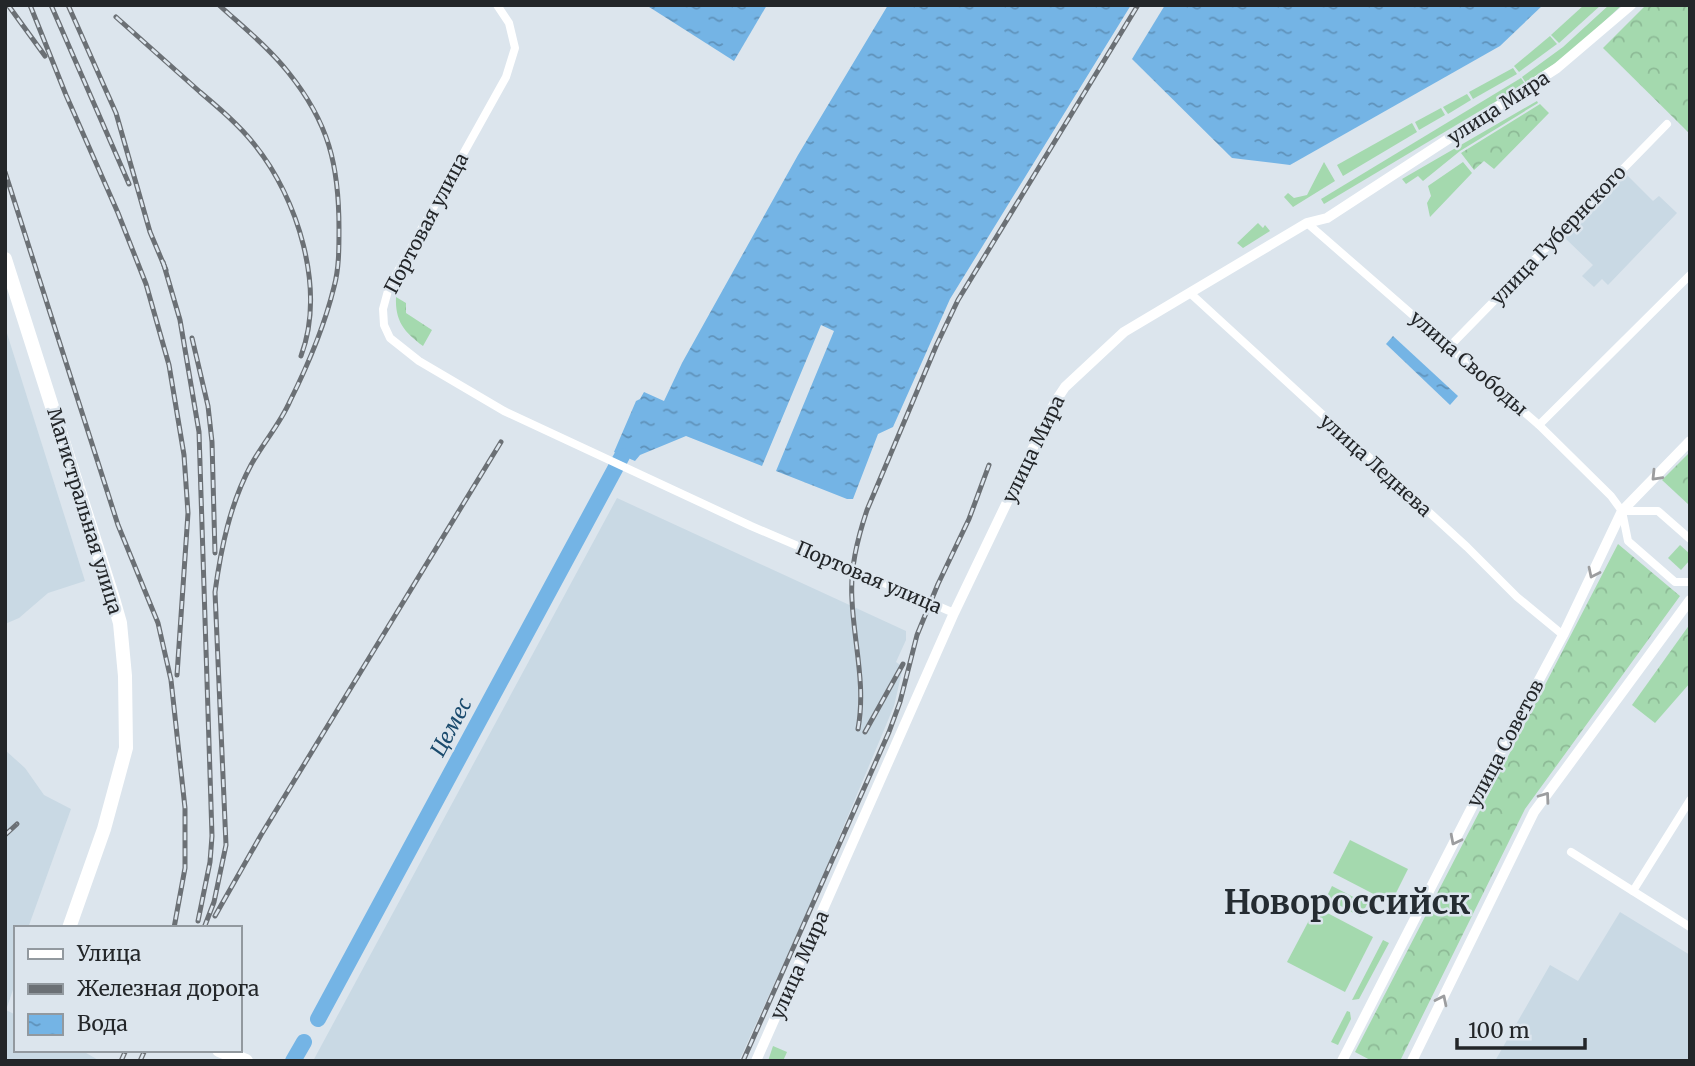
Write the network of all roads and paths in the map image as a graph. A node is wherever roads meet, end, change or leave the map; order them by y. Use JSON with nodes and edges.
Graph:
{"nodes":[{"id":1,"x":497,"y":5,"type":"edge"},
{"id":2,"x":1631,"y":5,"type":"edge"},
{"id":3,"x":1667,"y":124,"type":"dead end"},
{"id":4,"x":1307,"y":223,"type":"junction"},
{"id":5,"x":5,"y":259,"type":"edge"},
{"id":6,"x":1690,"y":275,"type":"edge"},
{"id":7,"x":1190,"y":293,"type":"junction"},
{"id":8,"x":1449,"y":347,"type":"junction"},
{"id":9,"x":1539,"y":425,"type":"junction"},
{"id":10,"x":1690,"y":441,"type":"edge"},
{"id":11,"x":1622,"y":511,"type":"junction"},
{"id":12,"x":1690,"y":540,"type":"edge"},
{"id":13,"x":1690,"y":582,"type":"edge"},
{"id":14,"x":1690,"y":600,"type":"edge"},
{"id":15,"x":954,"y":613,"type":"junction"},
{"id":16,"x":1563,"y":635,"type":"junction"},
{"id":17,"x":1690,"y":800,"type":"edge"},
{"id":18,"x":1571,"y":852,"type":"dead end"},
{"id":19,"x":1633,"y":891,"type":"junction"},
{"id":20,"x":70,"y":926,"type":"edge"},
{"id":21,"x":1690,"y":927,"type":"edge"},
{"id":22,"x":224,"y":1052,"type":"edge"},
{"id":23,"x":245,"y":1060,"type":"edge"},
{"id":24,"x":756,"y":1061,"type":"edge"},
{"id":25,"x":1342,"y":1061,"type":"edge"},
{"id":26,"x":1412,"y":1061,"type":"edge"}],
"edges":[{"from":1,"to":15,"type":"street","name":"Портовая улица"},
{"from":2,"to":4,"type":"street","name":"улица Мира"},
{"from":3,"to":8,"type":"street","name":"улица Губернского"},
{"from":4,"to":7,"type":"street","name":"улица Мира"},
{"from":4,"to":8,"type":"street","name":"улица Свободы"},
{"from":5,"to":20,"type":"highway","name":"Магистральная улица"},
{"from":6,"to":9,"type":"street"},
{"from":7,"to":15,"type":"street","name":"улица Мира"},
{"from":7,"to":16,"type":"street","name":"улица Леднева"},
{"from":8,"to":9,"type":"street","name":"улица Свободы"},
{"from":9,"to":11,"type":"street","name":"улица Свободы"},
{"from":10,"to":11,"type":"street","name":"улица Советов","one_way":true},
{"from":11,"to":12,"type":"street"},
{"from":11,"to":13,"type":"street","name":"улица Свободы"},
{"from":11,"to":16,"type":"street","name":"улица Советов","one_way":true},
{"from":26,"to":14,"type":"street","one_way":true},
{"from":15,"to":24,"type":"street","name":"улица Мира"},
{"from":16,"to":25,"type":"street","name":"улица Советов","one_way":true},
{"from":17,"to":19,"type":"street"},
{"from":18,"to":19,"type":"street"},
{"from":19,"to":21,"type":"street"},
{"from":22,"to":23,"type":"highway"}]}
